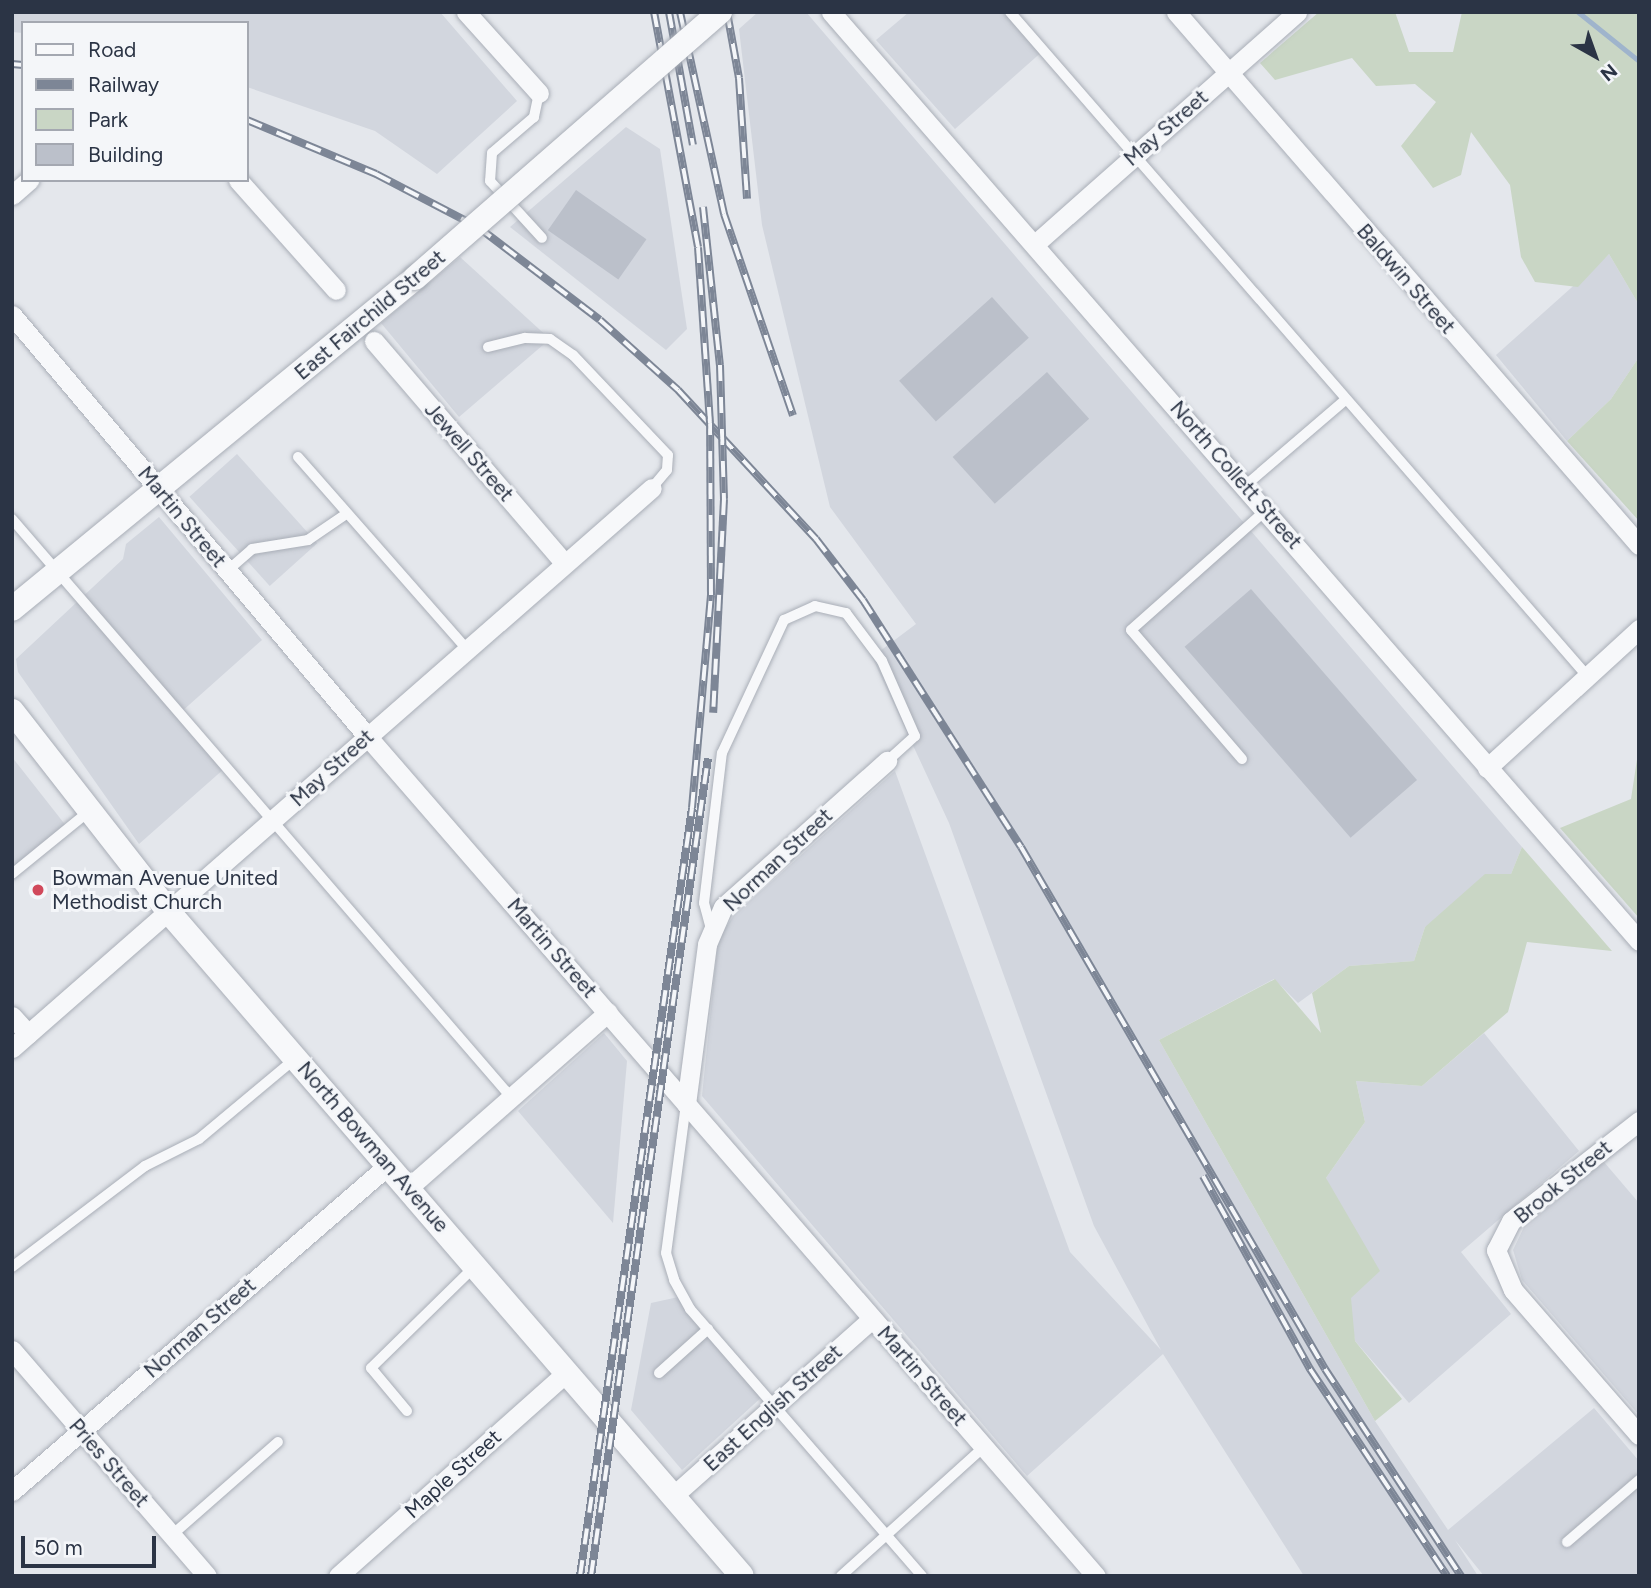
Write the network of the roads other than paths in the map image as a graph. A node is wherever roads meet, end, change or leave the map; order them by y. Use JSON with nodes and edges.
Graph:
{"nodes":[{"id":1,"x":466,"y":12,"type":"edge"},
{"id":2,"x":720,"y":12,"type":"edge"},
{"id":3,"x":831,"y":12,"type":"edge"},
{"id":4,"x":1010,"y":12,"type":"edge"},
{"id":5,"x":1176,"y":12,"type":"edge"},
{"id":6,"x":1297,"y":12,"type":"edge"},
{"id":7,"x":1228,"y":73,"type":"junction"},
{"id":8,"x":539,"y":93,"type":"joint"},
{"id":9,"x":1135,"y":155,"type":"junction"},
{"id":10,"x":27,"y":182,"type":"edge"},
{"id":11,"x":240,"y":182,"type":"edge"},
{"id":12,"x":12,"y":195,"type":"edge"},
{"id":13,"x":542,"y":238,"type":"dead end"},
{"id":14,"x":1035,"y":244,"type":"junction"},
{"id":15,"x":336,"y":290,"type":"dead end"},
{"id":16,"x":12,"y":315,"type":"edge"},
{"id":17,"x":374,"y":341,"type":"dead end"},
{"id":18,"x":488,"y":347,"type":"dead end"},
{"id":19,"x":1345,"y":400,"type":"junction"},
{"id":20,"x":298,"y":457,"type":"dead end"},
{"id":21,"x":1246,"y":485,"type":"junction"},
{"id":22,"x":652,"y":488,"type":"joint"},
{"id":23,"x":159,"y":491,"type":"junction"},
{"id":24,"x":1267,"y":510,"type":"junction"},
{"id":25,"x":346,"y":514,"type":"junction"},
{"id":26,"x":12,"y":519,"type":"edge"},
{"id":27,"x":1639,"y":545,"type":"edge"},
{"id":28,"x":564,"y":563,"type":"junction"},
{"id":29,"x":227,"y":570,"type":"junction"},
{"id":30,"x":58,"y":571,"type":"junction"},
{"id":31,"x":12,"y":609,"type":"edge"},
{"id":32,"x":1639,"y":629,"type":"edge"},
{"id":33,"x":466,"y":648,"type":"junction"},
{"id":34,"x":1588,"y":677,"type":"junction"},
{"id":35,"x":12,"y":711,"type":"edge"},
{"id":36,"x":368,"y":736,"type":"junction"},
{"id":37,"x":1242,"y":759,"type":"dead end"},
{"id":38,"x":887,"y":761,"type":"joint"},
{"id":39,"x":1487,"y":768,"type":"junction"},
{"id":40,"x":88,"y":812,"type":"junction"},
{"id":41,"x":271,"y":822,"type":"junction"},
{"id":42,"x":12,"y":874,"type":"edge"},
{"id":43,"x":168,"y":911,"type":"junction"},
{"id":44,"x":712,"y":933,"type":"junction"},
{"id":45,"x":1639,"y":941,"type":"edge"},
{"id":46,"x":608,"y":1012,"type":"junction"},
{"id":47,"x":12,"y":1016,"type":"edge"},
{"id":48,"x":28,"y":1034,"type":"junction"},
{"id":49,"x":12,"y":1048,"type":"edge"},
{"id":50,"x":296,"y":1058,"type":"junction"},
{"id":51,"x":511,"y":1097,"type":"junction"},
{"id":52,"x":686,"y":1104,"type":"junction"},
{"id":53,"x":1639,"y":1121,"type":"edge"},
{"id":54,"x":388,"y":1165,"type":"junction"},
{"id":55,"x":408,"y":1188,"type":"junction"},
{"id":56,"x":475,"y":1265,"type":"junction"},
{"id":57,"x":12,"y":1267,"type":"edge"},
{"id":58,"x":872,"y":1319,"type":"junction"},
{"id":59,"x":708,"y":1329,"type":"junction"},
{"id":60,"x":12,"y":1350,"type":"edge"},
{"id":61,"x":567,"y":1372,"type":"junction"},
{"id":62,"x":659,"y":1373,"type":"dead end"},
{"id":63,"x":774,"y":1407,"type":"junction"},
{"id":64,"x":407,"y":1411,"type":"dead end"},
{"id":65,"x":81,"y":1431,"type":"junction"},
{"id":66,"x":1639,"y":1435,"type":"edge"},
{"id":67,"x":278,"y":1442,"type":"dead end"},
{"id":68,"x":984,"y":1447,"type":"junction"},
{"id":69,"x":1639,"y":1480,"type":"edge"},
{"id":70,"x":12,"y":1491,"type":"edge"},
{"id":71,"x":673,"y":1496,"type":"junction"},
{"id":72,"x":172,"y":1535,"type":"junction"},
{"id":73,"x":887,"y":1535,"type":"junction"},
{"id":74,"x":1567,"y":1542,"type":"dead end"},
{"id":75,"x":207,"y":1576,"type":"edge"},
{"id":76,"x":338,"y":1576,"type":"edge"},
{"id":77,"x":742,"y":1576,"type":"edge"},
{"id":78,"x":841,"y":1576,"type":"edge"},
{"id":79,"x":922,"y":1576,"type":"edge"},
{"id":80,"x":1096,"y":1576,"type":"edge"}],
"edges":[{"from":1,"to":8,"type":"street"},
{"from":2,"to":23,"type":"street","name":"East Fairchild Street","bridge":true},
{"from":3,"to":14,"type":"street","name":"North Collett Street"},
{"from":4,"to":9,"type":"lane"},
{"from":5,"to":7,"type":"street","name":"Baldwin Street"},
{"from":6,"to":7,"type":"street","name":"May Street"},
{"from":7,"to":9,"type":"street","name":"May Street"},
{"from":7,"to":27,"type":"street","name":"Baldwin Street"},
{"from":8,"to":13,"type":"lane"},
{"from":9,"to":14,"type":"street","name":"May Street"},
{"from":9,"to":19,"type":"lane"},
{"from":10,"to":12,"type":"street"},
{"from":11,"to":15,"type":"street"},
{"from":14,"to":21,"type":"street","name":"North Collett Street"},
{"from":16,"to":23,"type":"street","name":"Martin Street"},
{"from":17,"to":28,"type":"street","name":"Jewell Street"},
{"from":18,"to":22,"type":"lane"},
{"from":19,"to":21,"type":"lane"},
{"from":19,"to":34,"type":"lane"},
{"from":20,"to":25,"type":"lane"},
{"from":21,"to":24,"type":"street","name":"North Collett Street"},
{"from":22,"to":28,"type":"street","name":"May Street"},
{"from":23,"to":29,"type":"street","name":"Martin Street"},
{"from":23,"to":30,"type":"street","name":"East Fairchild Street"},
{"from":24,"to":37,"type":"lane"},
{"from":24,"to":39,"type":"street","name":"North Collett Street"},
{"from":25,"to":29,"type":"lane"},
{"from":25,"to":33,"type":"lane"},
{"from":26,"to":30,"type":"lane"},
{"from":28,"to":33,"type":"street","name":"May Street"},
{"from":29,"to":36,"type":"street","name":"Martin Street"},
{"from":30,"to":31,"type":"street","name":"East Fairchild Street"},
{"from":30,"to":41,"type":"lane"},
{"from":32,"to":34,"type":"street"},
{"from":33,"to":36,"type":"street","name":"May Street"},
{"from":34,"to":39,"type":"street"},
{"from":35,"to":40,"type":"street","name":"North Bowman Avenue"},
{"from":36,"to":41,"type":"street","name":"May Street"},
{"from":36,"to":46,"type":"street","name":"Martin Street"},
{"from":38,"to":44,"type":"street","name":"Norman Street"},
{"from":38,"to":44,"type":"lane"},
{"from":39,"to":45,"type":"street","name":"North Collett Street"},
{"from":40,"to":42,"type":"lane"},
{"from":40,"to":43,"type":"street","name":"North Bowman Avenue"},
{"from":41,"to":43,"type":"street","name":"May Street"},
{"from":41,"to":51,"type":"lane"},
{"from":43,"to":48,"type":"street","name":"May Street"},
{"from":43,"to":50,"type":"street","name":"North Bowman Avenue"},
{"from":44,"to":52,"type":"street","name":"Norman Street"},
{"from":46,"to":51,"type":"street"},
{"from":46,"to":52,"type":"street","name":"Martin Street"},
{"from":47,"to":48,"type":"street"},
{"from":48,"to":49,"type":"street","name":"May Street"},
{"from":50,"to":54,"type":"street","name":"North Bowman Avenue"},
{"from":50,"to":57,"type":"lane"},
{"from":51,"to":55,"type":"street"},
{"from":52,"to":58,"type":"street","name":"Martin Street"},
{"from":52,"to":59,"type":"lane"},
{"from":53,"to":66,"type":"street","name":"Brook Street"},
{"from":54,"to":55,"type":"street","name":"North Bowman Avenue"},
{"from":54,"to":65,"type":"street","name":"Norman Street"},
{"from":55,"to":56,"type":"street","name":"North Bowman Avenue"},
{"from":56,"to":61,"type":"street","name":"North Bowman Avenue"},
{"from":56,"to":64,"type":"lane"},
{"from":58,"to":63,"type":"street","name":"East English Street"},
{"from":58,"to":68,"type":"street","name":"Martin Street"},
{"from":59,"to":62,"type":"lane"},
{"from":59,"to":63,"type":"lane"},
{"from":60,"to":65,"type":"street","name":"Pries Street"},
{"from":61,"to":71,"type":"street","name":"North Bowman Avenue"},
{"from":61,"to":76,"type":"street","name":"Maple Street"},
{"from":63,"to":71,"type":"street","name":"East English Street"},
{"from":63,"to":73,"type":"lane"},
{"from":65,"to":70,"type":"street","name":"Norman Street"},
{"from":65,"to":72,"type":"street","name":"Pries Street"},
{"from":67,"to":72,"type":"lane"},
{"from":68,"to":73,"type":"lane"},
{"from":68,"to":80,"type":"street","name":"Martin Street"},
{"from":69,"to":74,"type":"lane"},
{"from":71,"to":77,"type":"street","name":"North Bowman Avenue"},
{"from":72,"to":75,"type":"street","name":"Pries Street"},
{"from":73,"to":78,"type":"lane"},
{"from":73,"to":79,"type":"lane"}]}
